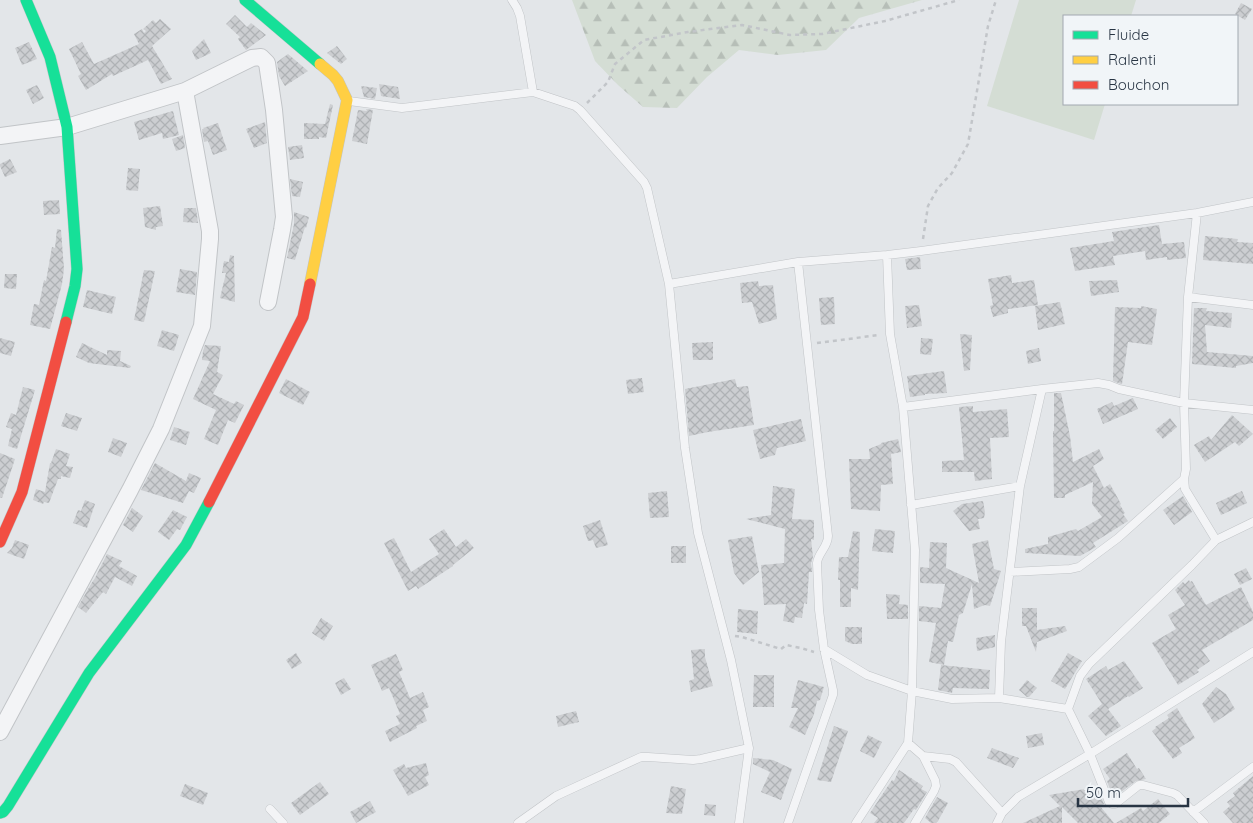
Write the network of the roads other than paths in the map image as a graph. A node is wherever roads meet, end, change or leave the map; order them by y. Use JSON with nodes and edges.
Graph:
{"nodes":[{"id":1,"x":26,"y":0,"type":"edge"},
{"id":2,"x":245,"y":0,"type":"edge"},
{"id":3,"x":512,"y":0,"type":"edge"},
{"id":4,"x":185,"y":91,"type":"junction"},
{"id":5,"x":533,"y":92,"type":"junction"},
{"id":6,"x":347,"y":100,"type":"junction"},
{"id":7,"x":67,"y":127,"type":"junction"},
{"id":8,"x":0,"y":136,"type":"edge"},
{"id":9,"x":1253,"y":202,"type":"edge"},
{"id":10,"x":1197,"y":213,"type":"junction"},
{"id":11,"x":886,"y":255,"type":"junction"},
{"id":12,"x":798,"y":262,"type":"junction"},
{"id":13,"x":670,"y":284,"type":"junction"},
{"id":14,"x":1188,"y":297,"type":"junction"},
{"id":15,"x":268,"y":302,"type":"dead end"},
{"id":16,"x":1253,"y":305,"type":"edge"},
{"id":17,"x":1042,"y":389,"type":"junction"},
{"id":18,"x":1184,"y":403,"type":"junction"},
{"id":19,"x":902,"y":407,"type":"junction"},
{"id":20,"x":1253,"y":410,"type":"edge"},
{"id":21,"x":1184,"y":479,"type":"junction"},
{"id":22,"x":1020,"y":486,"type":"junction"},
{"id":23,"x":911,"y":505,"type":"junction"},
{"id":24,"x":1253,"y":522,"type":"edge"},
{"id":25,"x":1216,"y":540,"type":"junction"},
{"id":26,"x":0,"y":542,"type":"edge"},
{"id":27,"x":1010,"y":572,"type":"junction"},
{"id":28,"x":824,"y":652,"type":"junction"},
{"id":29,"x":1253,"y":652,"type":"edge"},
{"id":30,"x":912,"y":691,"type":"junction"},
{"id":31,"x":999,"y":698,"type":"junction"},
{"id":32,"x":1068,"y":709,"type":"junction"},
{"id":33,"x":0,"y":732,"type":"edge"},
{"id":34,"x":908,"y":742,"type":"junction"},
{"id":35,"x":749,"y":748,"type":"junction"},
{"id":36,"x":1090,"y":754,"type":"junction"},
{"id":37,"x":923,"y":756,"type":"junction"},
{"id":38,"x":1253,"y":767,"type":"edge"},
{"id":39,"x":270,"y":809,"type":"dead end"},
{"id":40,"x":1194,"y":812,"type":"junction"},
{"id":41,"x":0,"y":813,"type":"edge"},
{"id":42,"x":1002,"y":813,"type":"junction"},
{"id":43,"x":283,"y":823,"type":"edge"},
{"id":44,"x":518,"y":823,"type":"edge"},
{"id":45,"x":739,"y":823,"type":"edge"},
{"id":46,"x":788,"y":823,"type":"edge"},
{"id":47,"x":856,"y":823,"type":"edge"},
{"id":48,"x":915,"y":823,"type":"edge"},
{"id":49,"x":997,"y":823,"type":"edge"},
{"id":50,"x":1204,"y":823,"type":"edge"}],
"edges":[{"from":1,"to":7,"type":"street"},
{"from":2,"to":6,"type":"street"},
{"from":3,"to":5,"type":"lane"},
{"from":4,"to":7,"type":"street"},
{"from":4,"to":15,"type":"street"},
{"from":4,"to":33,"type":"street"},
{"from":5,"to":6,"type":"lane"},
{"from":5,"to":13,"type":"lane"},
{"from":6,"to":41,"type":"street"},
{"from":7,"to":8,"type":"street"},
{"from":7,"to":26,"type":"street"},
{"from":9,"to":10,"type":"lane"},
{"from":10,"to":11,"type":"lane"},
{"from":10,"to":14,"type":"lane"},
{"from":11,"to":12,"type":"lane"},
{"from":11,"to":19,"type":"lane"},
{"from":12,"to":13,"type":"lane"},
{"from":12,"to":28,"type":"lane"},
{"from":13,"to":35,"type":"lane"},
{"from":14,"to":16,"type":"lane"},
{"from":14,"to":18,"type":"lane"},
{"from":17,"to":18,"type":"lane"},
{"from":17,"to":19,"type":"lane"},
{"from":17,"to":22,"type":"lane"},
{"from":18,"to":20,"type":"lane"},
{"from":18,"to":21,"type":"lane"},
{"from":19,"to":23,"type":"lane"},
{"from":21,"to":25,"type":"lane"},
{"from":21,"to":27,"type":"lane"},
{"from":22,"to":23,"type":"lane"},
{"from":22,"to":27,"type":"lane"},
{"from":23,"to":30,"type":"lane"},
{"from":24,"to":25,"type":"lane"},
{"from":25,"to":32,"type":"lane"},
{"from":27,"to":31,"type":"lane"},
{"from":28,"to":30,"type":"lane"},
{"from":28,"to":46,"type":"lane"},
{"from":29,"to":36,"type":"lane"},
{"from":30,"to":31,"type":"lane"},
{"from":30,"to":34,"type":"lane"},
{"from":31,"to":32,"type":"lane"},
{"from":32,"to":36,"type":"lane"},
{"from":34,"to":37,"type":"lane"},
{"from":34,"to":47,"type":"lane"},
{"from":35,"to":44,"type":"lane"},
{"from":35,"to":45,"type":"lane"},
{"from":36,"to":40,"type":"lane"},
{"from":36,"to":42,"type":"lane"},
{"from":37,"to":42,"type":"lane"},
{"from":37,"to":48,"type":"lane"},
{"from":38,"to":40,"type":"lane"},
{"from":39,"to":43,"type":"lane"},
{"from":40,"to":50,"type":"lane"},
{"from":42,"to":49,"type":"lane"}]}
